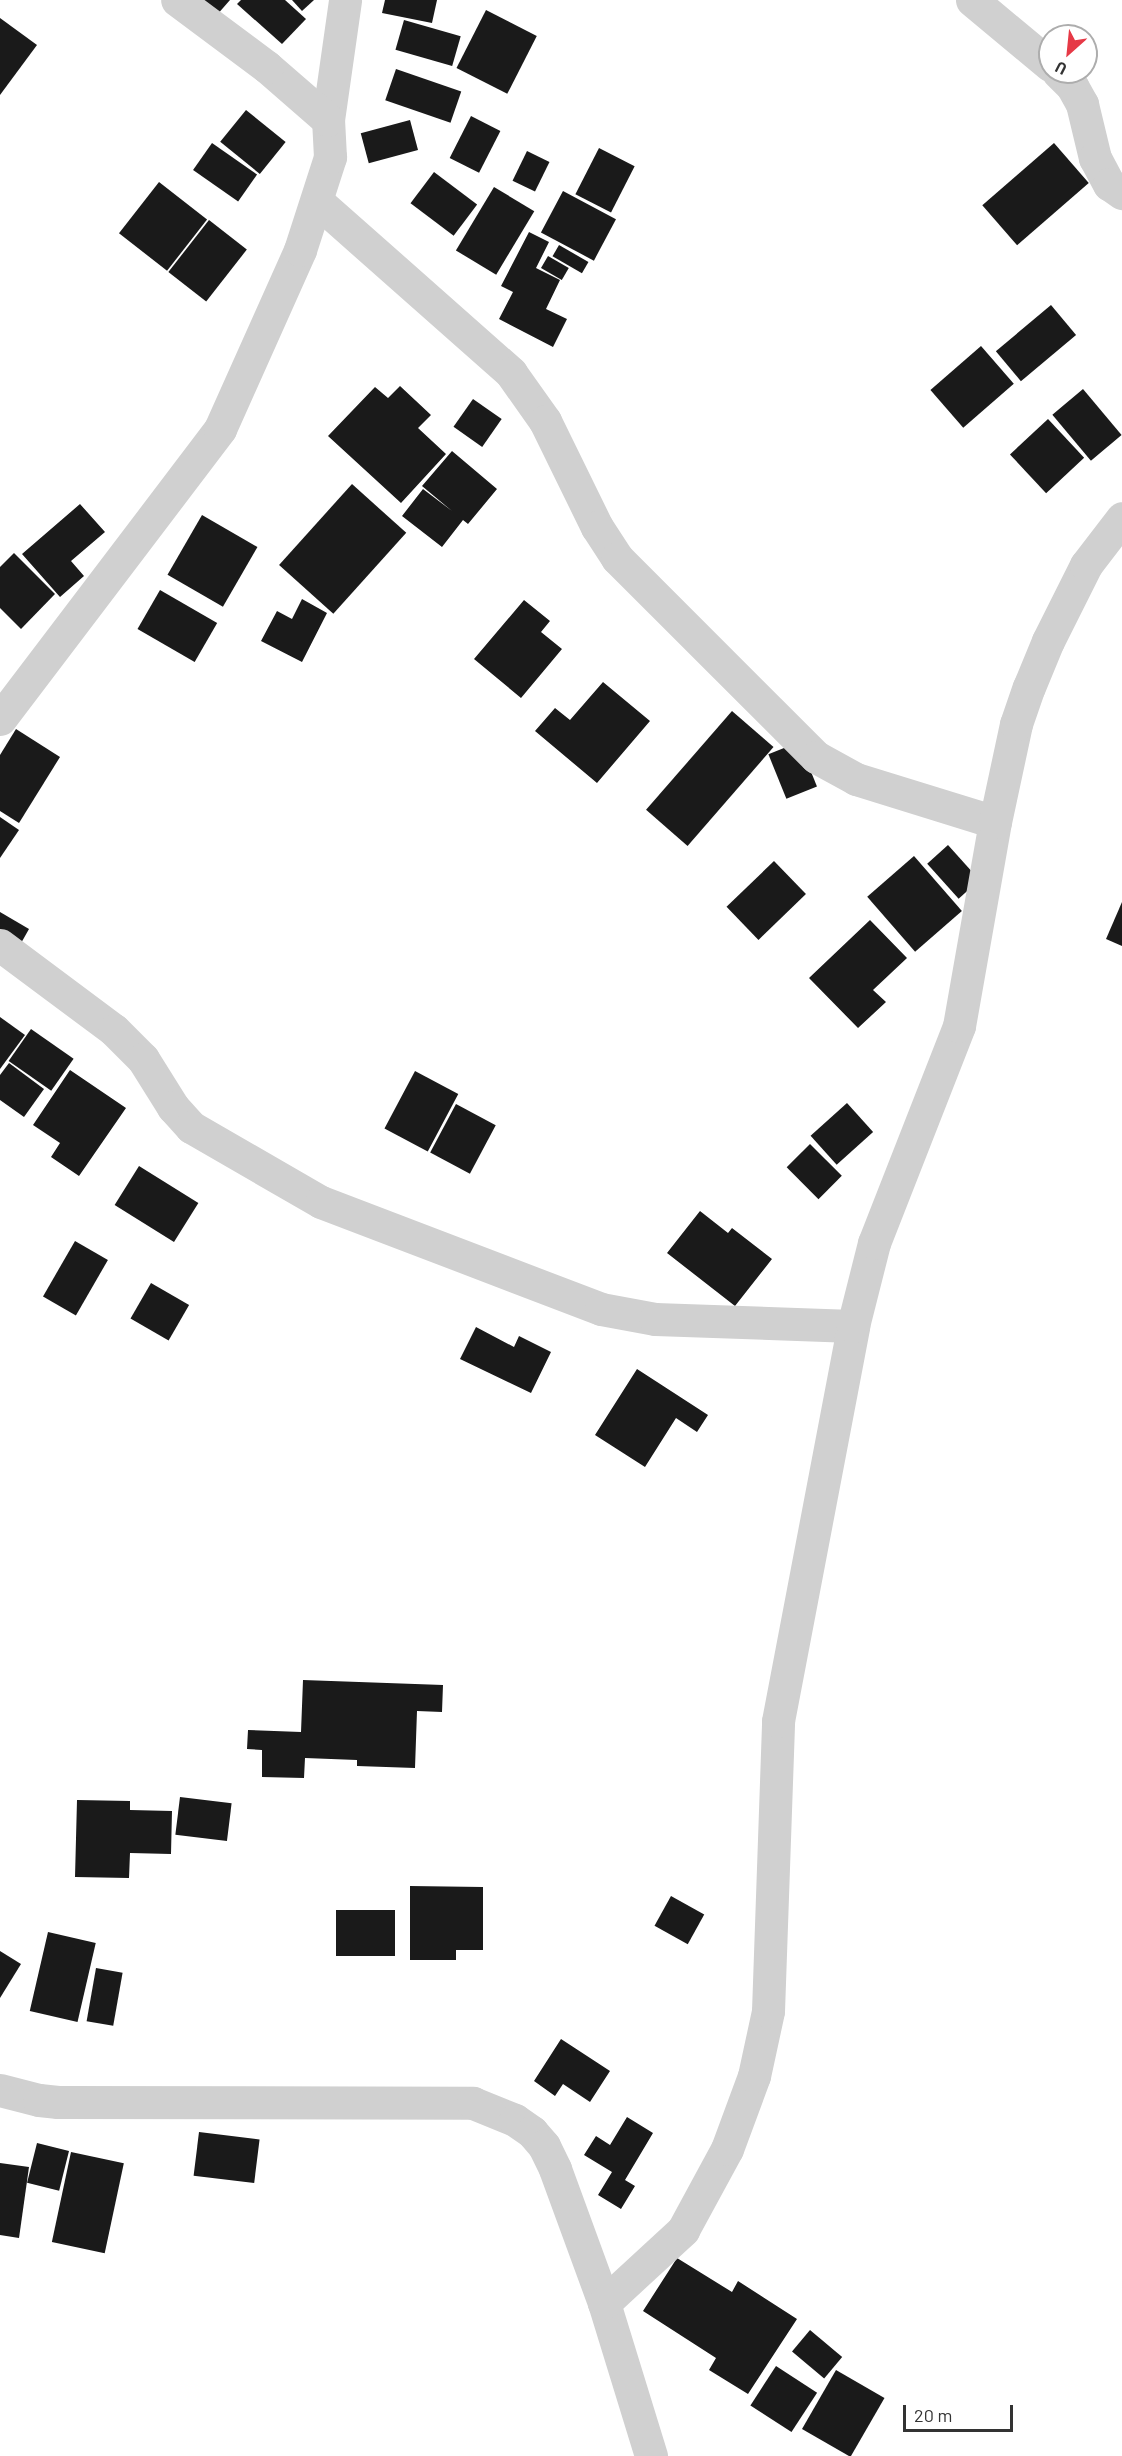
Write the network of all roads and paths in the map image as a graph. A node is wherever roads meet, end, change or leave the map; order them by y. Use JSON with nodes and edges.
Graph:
{"nodes":[{"id":1,"x":177,"y":0,"type":"edge"},
{"id":2,"x":345,"y":0,"type":"edge"},
{"id":3,"x":972,"y":0,"type":"edge"},
{"id":4,"x":1038,"y":55,"type":"edge"},
{"id":5,"x":1070,"y":84,"type":"edge"},
{"id":6,"x":328,"y":120,"type":"junction"},
{"id":7,"x":1122,"y":193,"type":"edge"},
{"id":8,"x":318,"y":202,"type":"junction"},
{"id":9,"x":1122,"y":518,"type":"edge"},
{"id":10,"x":0,"y":719,"type":"edge"},
{"id":11,"x":995,"y":822,"type":"junction"},
{"id":12,"x":0,"y":945,"type":"edge"},
{"id":13,"x":853,"y":1326,"type":"junction"},
{"id":14,"x":0,"y":2090,"type":"edge"},
{"id":15,"x":604,"y":2303,"type":"junction"},
{"id":16,"x":651,"y":2456,"type":"edge"}],
"edges":[{"from":1,"to":6,"type":"street"},
{"from":2,"to":6,"type":"street"},
{"from":3,"to":4,"type":"street"},
{"from":5,"to":7,"type":"street"},
{"from":6,"to":8,"type":"street"},
{"from":8,"to":10,"type":"street"},
{"from":8,"to":11,"type":"street"},
{"from":9,"to":11,"type":"street"},
{"from":11,"to":13,"type":"street"},
{"from":12,"to":13,"type":"street"},
{"from":13,"to":15,"type":"street"},
{"from":14,"to":15,"type":"street"},
{"from":15,"to":16,"type":"street"}]}
